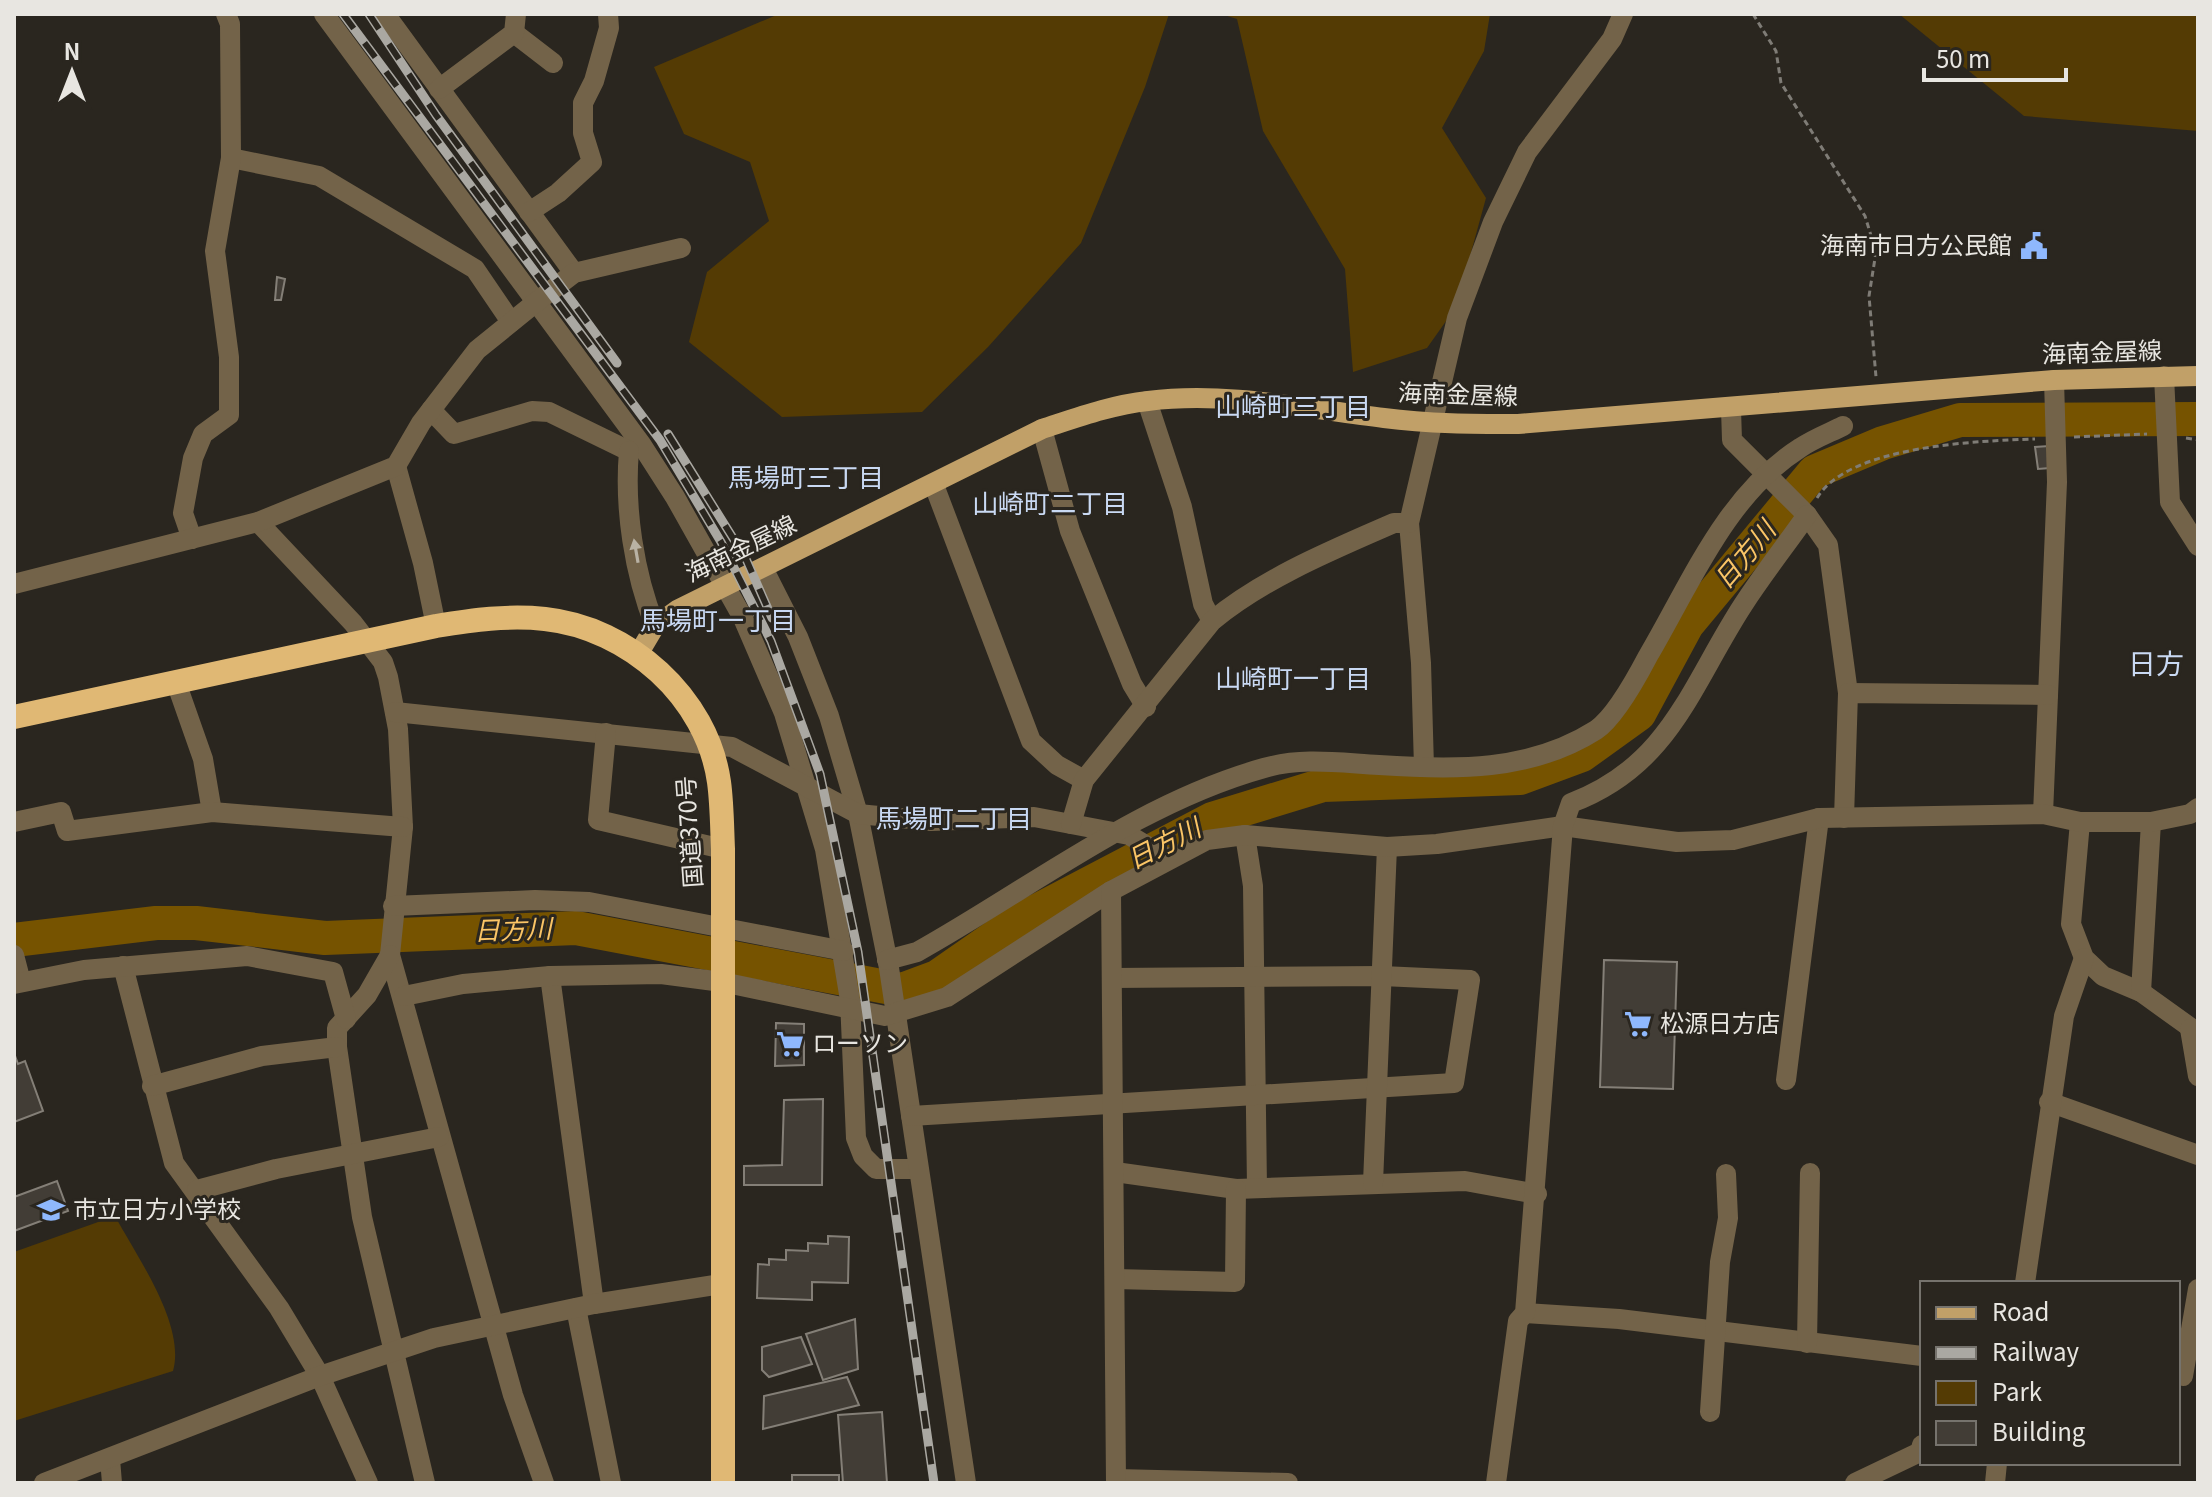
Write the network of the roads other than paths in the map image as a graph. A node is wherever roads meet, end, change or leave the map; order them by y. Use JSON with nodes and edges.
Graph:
{"nodes":[{"id":1,"x":226,"y":14,"type":"edge"},
{"id":2,"x":324,"y":14,"type":"edge"},
{"id":3,"x":385,"y":14,"type":"edge"},
{"id":4,"x":608,"y":14,"type":"edge"},
{"id":5,"x":1623,"y":14,"type":"edge"},
{"id":6,"x":515,"y":24,"type":"edge"},
{"id":7,"x":553,"y":63,"type":"dead end"},
{"id":8,"x":439,"y":89,"type":"junction"},
{"id":9,"x":231,"y":158,"type":"junction"},
{"id":10,"x":529,"y":212,"type":"junction"},
{"id":11,"x":681,"y":248,"type":"dead end"},
{"id":12,"x":574,"y":273,"type":"junction"},
{"id":13,"x":535,"y":303,"type":"junction"},
{"id":14,"x":511,"y":322,"type":"junction"},
{"id":15,"x":2164,"y":376,"type":"junction"},
{"id":16,"x":2198,"y":376,"type":"edge"},
{"id":17,"x":2054,"y":380,"type":"junction"},
{"id":18,"x":1147,"y":401,"type":"junction"},
{"id":19,"x":1731,"y":409,"type":"junction"},
{"id":20,"x":431,"y":410,"type":"junction"},
{"id":21,"x":1432,"y":423,"type":"junction"},
{"id":22,"x":1843,"y":426,"type":"dead end"},
{"id":23,"x":1042,"y":429,"type":"junction"},
{"id":24,"x":635,"y":447,"type":"junction"},
{"id":25,"x":396,"y":466,"type":"junction"},
{"id":26,"x":1770,"y":477,"type":"junction"},
{"id":27,"x":934,"y":485,"type":"junction"},
{"id":28,"x":1805,"y":513,"type":"junction"},
{"id":29,"x":258,"y":522,"type":"junction"},
{"id":30,"x":1409,"y":523,"type":"junction"},
{"id":31,"x":192,"y":539,"type":"junction"},
{"id":32,"x":2198,"y":546,"type":"edge"},
{"id":33,"x":763,"y":568,"type":"junction"},
{"id":34,"x":14,"y":584,"type":"edge"},
{"id":35,"x":727,"y":586,"type":"junction"},
{"id":36,"x":1212,"y":621,"type":"junction"},
{"id":37,"x":436,"y":626,"type":"junction"},
{"id":38,"x":655,"y":626,"type":"junction"},
{"id":39,"x":368,"y":644,"type":"junction"},
{"id":40,"x":639,"y":653,"type":"junction"},
{"id":41,"x":177,"y":685,"type":"junction"},
{"id":42,"x":1848,"y":693,"type":"junction"},
{"id":43,"x":2048,"y":695,"type":"junction"},
{"id":44,"x":1146,"y":707,"type":"junction"},
{"id":45,"x":395,"y":712,"type":"junction"},
{"id":46,"x":14,"y":717,"type":"edge"},
{"id":47,"x":606,"y":733,"type":"junction"},
{"id":48,"x":708,"y":743,"type":"junction"},
{"id":49,"x":1424,"y":767,"type":"junction"},
{"id":50,"x":1084,"y":780,"type":"junction"},
{"id":51,"x":808,"y":787,"type":"junction"},
{"id":52,"x":2198,"y":808,"type":"edge"},
{"id":53,"x":212,"y":812,"type":"junction"},
{"id":54,"x":858,"y":814,"type":"junction"},
{"id":55,"x":2043,"y":814,"type":"junction"},
{"id":56,"x":1819,"y":818,"type":"junction"},
{"id":57,"x":1844,"y":818,"type":"junction"},
{"id":58,"x":14,"y":822,"type":"edge"},
{"id":59,"x":2080,"y":822,"type":"junction"},
{"id":60,"x":2151,"y":822,"type":"junction"},
{"id":61,"x":1071,"y":824,"type":"junction"},
{"id":62,"x":1563,"y":826,"type":"junction"},
{"id":63,"x":403,"y":827,"type":"junction"},
{"id":64,"x":1124,"y":834,"type":"junction"},
{"id":65,"x":1245,"y":835,"type":"junction"},
{"id":66,"x":1387,"y":847,"type":"junction"},
{"id":67,"x":723,"y":849,"type":"junction"},
{"id":68,"x":1164,"y":855,"type":"junction"},
{"id":69,"x":1111,"y":891,"type":"junction"},
{"id":70,"x":393,"y":906,"type":"junction"},
{"id":71,"x":722,"y":935,"type":"junction"},
{"id":72,"x":390,"y":955,"type":"junction"},
{"id":73,"x":845,"y":958,"type":"junction"},
{"id":74,"x":2084,"y":958,"type":"junction"},
{"id":75,"x":888,"y":964,"type":"junction"},
{"id":76,"x":123,"y":966,"type":"junction"},
{"id":77,"x":17,"y":973,"type":"edge"},
{"id":78,"x":550,"y":976,"type":"junction"},
{"id":79,"x":1382,"y":976,"type":"junction"},
{"id":80,"x":1251,"y":977,"type":"junction"},
{"id":81,"x":722,"y":978,"type":"junction"},
{"id":82,"x":1112,"y":978,"type":"junction"},
{"id":83,"x":2141,"y":992,"type":"junction"},
{"id":84,"x":404,"y":996,"type":"junction"},
{"id":85,"x":850,"y":1006,"type":"junction"},
{"id":86,"x":895,"y":1009,"type":"junction"},
{"id":87,"x":346,"y":1019,"type":"junction"},
{"id":88,"x":2194,"y":1031,"type":"edge"},
{"id":89,"x":337,"y":1047,"type":"junction"},
{"id":90,"x":2198,"y":1076,"type":"edge"},
{"id":91,"x":1786,"y":1080,"type":"dead end"},
{"id":92,"x":152,"y":1086,"type":"junction"},
{"id":93,"x":1377,"y":1088,"type":"junction"},
{"id":94,"x":1254,"y":1097,"type":"junction"},
{"id":95,"x":2049,"y":1102,"type":"junction"},
{"id":96,"x":1111,"y":1103,"type":"junction"},
{"id":97,"x":911,"y":1116,"type":"junction"},
{"id":98,"x":439,"y":1137,"type":"junction"},
{"id":99,"x":352,"y":1154,"type":"junction"},
{"id":100,"x":2198,"y":1155,"type":"edge"},
{"id":101,"x":918,"y":1169,"type":"junction"},
{"id":102,"x":1115,"y":1172,"type":"junction"},
{"id":103,"x":1810,"y":1173,"type":"dead end"},
{"id":104,"x":1726,"y":1174,"type":"dead end"},
{"id":105,"x":1373,"y":1183,"type":"junction"},
{"id":106,"x":1257,"y":1188,"type":"junction"},
{"id":107,"x":1236,"y":1189,"type":"junction"},
{"id":108,"x":197,"y":1190,"type":"junction"},
{"id":109,"x":1537,"y":1194,"type":"junction"},
{"id":110,"x":1115,"y":1279,"type":"junction"},
{"id":111,"x":2025,"y":1281,"type":"edge"},
{"id":112,"x":721,"y":1284,"type":"junction"},
{"id":113,"x":2198,"y":1289,"type":"edge"},
{"id":114,"x":585,"y":1306,"type":"junction"},
{"id":115,"x":1525,"y":1313,"type":"junction"},
{"id":116,"x":492,"y":1324,"type":"junction"},
{"id":117,"x":1716,"y":1331,"type":"junction"},
{"id":118,"x":1807,"y":1343,"type":"junction"},
{"id":119,"x":391,"y":1351,"type":"junction"},
{"id":120,"x":1920,"y":1356,"type":"edge"},
{"id":121,"x":320,"y":1376,"type":"junction"},
{"id":122,"x":2186,"y":1377,"type":"edge"},
{"id":123,"x":1710,"y":1412,"type":"dead end"},
{"id":124,"x":1920,"y":1452,"type":"edge"},
{"id":125,"x":110,"y":1459,"type":"junction"},
{"id":126,"x":1116,"y":1481,"type":"edge"},
{"id":127,"x":44,"y":1483,"type":"edge"},
{"id":128,"x":112,"y":1483,"type":"edge"},
{"id":129,"x":368,"y":1483,"type":"edge"},
{"id":130,"x":425,"y":1483,"type":"edge"},
{"id":131,"x":544,"y":1483,"type":"edge"},
{"id":132,"x":611,"y":1483,"type":"edge"},
{"id":133,"x":723,"y":1483,"type":"edge"},
{"id":134,"x":966,"y":1483,"type":"edge"},
{"id":135,"x":1288,"y":1483,"type":"edge"},
{"id":136,"x":1496,"y":1483,"type":"edge"},
{"id":137,"x":1855,"y":1483,"type":"edge"}],
"edges":[{"from":1,"to":9,"type":"street"},
{"from":2,"to":13,"type":"street"},
{"from":3,"to":8,"type":"street"},
{"from":4,"to":10,"type":"street"},
{"from":5,"to":21,"type":"street"},
{"from":6,"to":7,"type":"street"},
{"from":6,"to":8,"type":"street"},
{"from":8,"to":10,"type":"street"},
{"from":9,"to":14,"type":"street"},
{"from":9,"to":31,"type":"street"},
{"from":10,"to":12,"type":"street"},
{"from":11,"to":12,"type":"street"},
{"from":12,"to":13,"type":"street"},
{"from":13,"to":14,"type":"street"},
{"from":13,"to":24,"type":"street"},
{"from":14,"to":20,"type":"street"},
{"from":15,"to":16,"type":"main road","name":"海南金屋線"},
{"from":15,"to":17,"type":"main road","name":"海南金屋線"},
{"from":15,"to":32,"type":"street"},
{"from":17,"to":19,"type":"main road","name":"海南金屋線"},
{"from":17,"to":43,"type":"street"},
{"from":18,"to":21,"type":"main road","name":"海南金屋線"},
{"from":18,"to":23,"type":"main road","name":"海南金屋線"},
{"from":18,"to":36,"type":"street"},
{"from":19,"to":21,"type":"main road","name":"海南金屋線"},
{"from":19,"to":26,"type":"street"},
{"from":20,"to":24,"type":"street"},
{"from":20,"to":25,"type":"street"},
{"from":21,"to":30,"type":"street"},
{"from":22,"to":26,"type":"street"},
{"from":23,"to":27,"type":"main road","name":"海南金屋線"},
{"from":23,"to":44,"type":"street"},
{"from":24,"to":35,"type":"street"},
{"from":38,"to":24,"type":"street","one_way":true},
{"from":25,"to":29,"type":"street"},
{"from":25,"to":37,"type":"street"},
{"from":26,"to":28,"type":"street"},
{"from":26,"to":49,"type":"street"},
{"from":27,"to":33,"type":"main road","name":"海南金屋線"},
{"from":27,"to":50,"type":"street"},
{"from":28,"to":42,"type":"street"},
{"from":28,"to":62,"type":"street"},
{"from":29,"to":31,"type":"street"},
{"from":29,"to":39,"type":"street"},
{"from":30,"to":36,"type":"street"},
{"from":30,"to":49,"type":"street"},
{"from":31,"to":34,"type":"street"},
{"from":33,"to":35,"type":"main road","name":"海南金屋線"},
{"from":33,"to":54,"type":"street"},
{"from":35,"to":38,"type":"main road","name":"海南金屋線"},
{"from":35,"to":51,"type":"street"},
{"from":36,"to":44,"type":"street"},
{"from":37,"to":39,"type":"highway","name":"国道370号"},
{"from":37,"to":40,"type":"highway","name":"国道370号"},
{"from":38,"to":40,"type":"main road","name":"海南金屋線"},
{"from":39,"to":41,"type":"highway","name":"国道370号"},
{"from":39,"to":45,"type":"street"},
{"from":40,"to":48,"type":"highway","name":"国道370号"},
{"from":41,"to":46,"type":"highway","name":"国道370号"},
{"from":41,"to":53,"type":"street"},
{"from":42,"to":43,"type":"street"},
{"from":42,"to":57,"type":"street"},
{"from":43,"to":55,"type":"street"},
{"from":44,"to":50,"type":"street"},
{"from":45,"to":47,"type":"street"},
{"from":45,"to":63,"type":"street"},
{"from":47,"to":48,"type":"street"},
{"from":47,"to":67,"type":"street"},
{"from":48,"to":51,"type":"street"},
{"from":48,"to":67,"type":"highway","name":"国道370号"},
{"from":49,"to":64,"type":"street"},
{"from":50,"to":61,"type":"street"},
{"from":51,"to":54,"type":"street"},
{"from":51,"to":73,"type":"street"},
{"from":52,"to":60,"type":"street"},
{"from":53,"to":58,"type":"street"},
{"from":53,"to":63,"type":"street"},
{"from":54,"to":61,"type":"street"},
{"from":54,"to":75,"type":"street"},
{"from":55,"to":57,"type":"street"},
{"from":55,"to":59,"type":"street"},
{"from":56,"to":57,"type":"street"},
{"from":56,"to":62,"type":"street"},
{"from":56,"to":91,"type":"street"},
{"from":59,"to":60,"type":"street"},
{"from":59,"to":74,"type":"street"},
{"from":60,"to":83,"type":"street"},
{"from":61,"to":64,"type":"street"},
{"from":62,"to":66,"type":"street"},
{"from":62,"to":109,"type":"street"},
{"from":63,"to":70,"type":"street"},
{"from":64,"to":68,"type":"street"},
{"from":64,"to":75,"type":"street"},
{"from":65,"to":66,"type":"street"},
{"from":65,"to":68,"type":"street"},
{"from":65,"to":80,"type":"street"},
{"from":66,"to":79,"type":"street"},
{"from":67,"to":71,"type":"highway","name":"国道370号"},
{"from":68,"to":69,"type":"street"},
{"from":69,"to":82,"type":"street"},
{"from":69,"to":86,"type":"street"},
{"from":70,"to":71,"type":"street"},
{"from":70,"to":72,"type":"street"},
{"from":71,"to":73,"type":"street"},
{"from":71,"to":81,"type":"highway","name":"国道370号"},
{"from":72,"to":84,"type":"street"},
{"from":72,"to":87,"type":"street"},
{"from":73,"to":85,"type":"street"},
{"from":74,"to":83,"type":"street"},
{"from":74,"to":95,"type":"street"},
{"from":75,"to":86,"type":"street"},
{"from":76,"to":77,"type":"street"},
{"from":76,"to":87,"type":"street"},
{"from":76,"to":92,"type":"street"},
{"from":78,"to":81,"type":"street"},
{"from":78,"to":84,"type":"street"},
{"from":78,"to":114,"type":"street"},
{"from":79,"to":80,"type":"street"},
{"from":79,"to":93,"type":"street"},
{"from":79,"to":93,"type":"street"},
{"from":80,"to":82,"type":"street"},
{"from":80,"to":94,"type":"street"},
{"from":81,"to":85,"type":"street"},
{"from":81,"to":112,"type":"highway","name":"国道370号"},
{"from":82,"to":96,"type":"street"},
{"from":83,"to":88,"type":"street"},
{"from":84,"to":98,"type":"street"},
{"from":85,"to":86,"type":"street"},
{"from":85,"to":101,"type":"street"},
{"from":86,"to":97,"type":"street"},
{"from":87,"to":89,"type":"street"},
{"from":88,"to":90,"type":"street"},
{"from":89,"to":92,"type":"street"},
{"from":89,"to":99,"type":"street"},
{"from":92,"to":108,"type":"street"},
{"from":93,"to":94,"type":"street"},
{"from":93,"to":105,"type":"street"},
{"from":94,"to":96,"type":"street"},
{"from":94,"to":106,"type":"street"},
{"from":95,"to":100,"type":"street"},
{"from":95,"to":111,"type":"street"},
{"from":96,"to":97,"type":"street"},
{"from":96,"to":102,"type":"street"},
{"from":97,"to":101,"type":"street"},
{"from":98,"to":99,"type":"street"},
{"from":98,"to":116,"type":"street"},
{"from":99,"to":108,"type":"street"},
{"from":99,"to":119,"type":"street"},
{"from":101,"to":134,"type":"street"},
{"from":102,"to":107,"type":"street"},
{"from":102,"to":110,"type":"street"},
{"from":103,"to":118,"type":"street"},
{"from":104,"to":117,"type":"street"},
{"from":105,"to":106,"type":"street"},
{"from":105,"to":109,"type":"street"},
{"from":106,"to":107,"type":"street"},
{"from":107,"to":110,"type":"street"},
{"from":108,"to":121,"type":"street"},
{"from":109,"to":115,"type":"street"},
{"from":110,"to":126,"type":"street"},
{"from":112,"to":114,"type":"street"},
{"from":112,"to":133,"type":"highway","name":"国道370号"},
{"from":113,"to":122,"type":"street"},
{"from":114,"to":116,"type":"street"},
{"from":114,"to":132,"type":"street"},
{"from":115,"to":117,"type":"street"},
{"from":115,"to":136,"type":"street"},
{"from":116,"to":119,"type":"street"},
{"from":116,"to":131,"type":"street"},
{"from":117,"to":118,"type":"street"},
{"from":117,"to":123,"type":"street"},
{"from":118,"to":120,"type":"street"},
{"from":119,"to":121,"type":"street"},
{"from":119,"to":130,"type":"street"},
{"from":121,"to":125,"type":"street"},
{"from":121,"to":129,"type":"street"},
{"from":124,"to":137,"type":"street"},
{"from":125,"to":127,"type":"street"},
{"from":125,"to":128,"type":"street"},
{"from":126,"to":135,"type":"street"}]}
